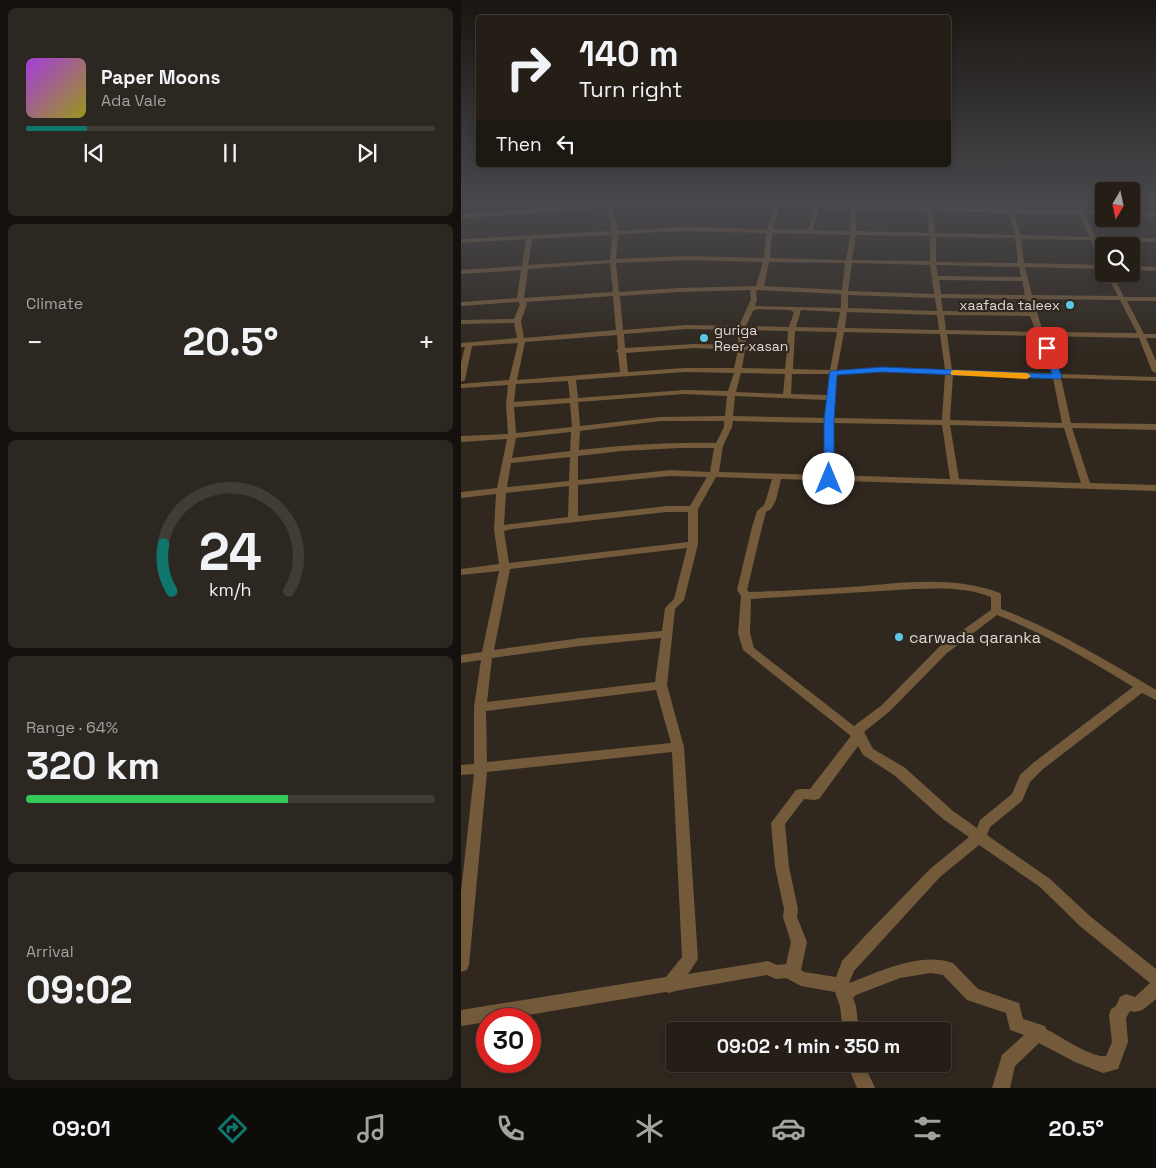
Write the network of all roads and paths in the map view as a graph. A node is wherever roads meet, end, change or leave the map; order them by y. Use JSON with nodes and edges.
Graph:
{"nodes":[{"id":1,"x":528,"y":251,"type":"edge"},
{"id":2,"x":614,"y":251,"type":"edge"},
{"id":3,"x":768,"y":251,"type":"edge"},
{"id":4,"x":851,"y":251,"type":"edge"},
{"id":5,"x":933,"y":251,"type":"edge"},
{"id":6,"x":1020,"y":251,"type":"edge"},
{"id":7,"x":767,"y":259,"type":"junction"},
{"id":8,"x":850,"y":260,"type":"junction"},
{"id":9,"x":613,"y":261,"type":"junction"},
{"id":10,"x":933,"y":262,"type":"junction"},
{"id":11,"x":1021,"y":264,"type":"junction"},
{"id":12,"x":1095,"y":267,"type":"edge"},
{"id":13,"x":526,"y":268,"type":"junction"},
{"id":14,"x":1140,"y":268,"type":"edge"},
{"id":15,"x":1156,"y":268,"type":"edge"},
{"id":16,"x":461,"y":272,"type":"edge"},
{"id":17,"x":934,"y":278,"type":"junction"},
{"id":18,"x":1025,"y":279,"type":"junction"},
{"id":19,"x":1113,"y":282,"type":"edge"},
{"id":20,"x":753,"y":290,"type":"junction"},
{"id":21,"x":846,"y":293,"type":"junction"},
{"id":22,"x":617,"y":294,"type":"junction"},
{"id":23,"x":937,"y":296,"type":"junction"},
{"id":24,"x":1029,"y":296,"type":"junction"},
{"id":25,"x":1122,"y":298,"type":"junction"},
{"id":26,"x":1156,"y":299,"type":"edge"},
{"id":27,"x":520,"y":300,"type":"junction"},
{"id":28,"x":461,"y":304,"type":"edge"},
{"id":29,"x":751,"y":309,"type":"junction"},
{"id":30,"x":793,"y":310,"type":"junction"},
{"id":31,"x":844,"y":310,"type":"junction"},
{"id":32,"x":939,"y":313,"type":"junction"},
{"id":33,"x":1033,"y":314,"type":"junction"},
{"id":34,"x":517,"y":321,"type":"junction"},
{"id":35,"x":461,"y":322,"type":"edge"},
{"id":36,"x":742,"y":328,"type":"junction"},
{"id":37,"x":792,"y":329,"type":"junction"},
{"id":38,"x":841,"y":330,"type":"junction"},
{"id":39,"x":944,"y":331,"type":"junction"},
{"id":40,"x":619,"y":332,"type":"junction"},
{"id":41,"x":1041,"y":333,"type":"junction"},
{"id":42,"x":1142,"y":336,"type":"junction"},
{"id":43,"x":1156,"y":336,"type":"edge"},
{"id":44,"x":521,"y":340,"type":"junction"},
{"id":45,"x":465,"y":345,"type":"edge"},
{"id":46,"x":742,"y":347,"type":"junction"},
{"id":47,"x":791,"y":349,"type":"junction"},
{"id":48,"x":620,"y":351,"type":"junction"},
{"id":49,"x":738,"y":370,"type":"junction"},
{"id":50,"x":1156,"y":371,"type":"edge"},
{"id":51,"x":788,"y":372,"type":"junction"},
{"id":52,"x":833,"y":372,"type":"junction"},
{"id":53,"x":949,"y":373,"type":"junction"},
{"id":54,"x":624,"y":374,"type":"junction"},
{"id":55,"x":1057,"y":377,"type":"junction"},
{"id":56,"x":572,"y":379,"type":"junction"},
{"id":57,"x":1156,"y":379,"type":"edge"},
{"id":58,"x":461,"y":380,"type":"edge"},
{"id":59,"x":512,"y":383,"type":"junction"},
{"id":60,"x":461,"y":386,"type":"edge"},
{"id":61,"x":731,"y":393,"type":"junction"},
{"id":62,"x":787,"y":395,"type":"junction"},
{"id":63,"x":831,"y":398,"type":"junction"},
{"id":64,"x":573,"y":399,"type":"junction"},
{"id":65,"x":510,"y":405,"type":"junction"},
{"id":66,"x":727,"y":418,"type":"junction"},
{"id":67,"x":829,"y":420,"type":"junction"},
{"id":68,"x":946,"y":424,"type":"junction"},
{"id":69,"x":1067,"y":425,"type":"junction"},
{"id":70,"x":577,"y":427,"type":"junction"},
{"id":71,"x":1156,"y":427,"type":"edge"},
{"id":72,"x":512,"y":436,"type":"junction"},
{"id":73,"x":461,"y":439,"type":"edge"},
{"id":74,"x":719,"y":446,"type":"junction"},
{"id":75,"x":574,"y":455,"type":"junction"},
{"id":76,"x":507,"y":461,"type":"junction"},
{"id":77,"x":714,"y":473,"type":"junction"},
{"id":78,"x":777,"y":477,"type":"junction"},
{"id":79,"x":829,"y":479,"type":"junction"},
{"id":80,"x":955,"y":481,"type":"junction"},
{"id":81,"x":574,"y":484,"type":"junction"},
{"id":82,"x":1086,"y":484,"type":"junction"},
{"id":83,"x":1156,"y":488,"type":"edge"},
{"id":84,"x":501,"y":492,"type":"junction"},
{"id":85,"x":461,"y":495,"type":"edge"},
{"id":86,"x":693,"y":509,"type":"junction"},
{"id":87,"x":573,"y":520,"type":"junction"},
{"id":88,"x":499,"y":530,"type":"junction"},
{"id":89,"x":693,"y":544,"type":"junction"},
{"id":90,"x":505,"y":568,"type":"junction"},
{"id":91,"x":461,"y":572,"type":"edge"},
{"id":92,"x":746,"y":596,"type":"junction"},
{"id":93,"x":996,"y":611,"type":"junction"},
{"id":94,"x":665,"y":634,"type":"junction"},
{"id":95,"x":487,"y":656,"type":"junction"},
{"id":96,"x":461,"y":659,"type":"edge"},
{"id":97,"x":661,"y":684,"type":"junction"},
{"id":98,"x":1140,"y":688,"type":"junction"},
{"id":99,"x":1156,"y":696,"type":"edge"},
{"id":100,"x":480,"y":708,"type":"junction"},
{"id":101,"x":858,"y":735,"type":"junction"},
{"id":102,"x":678,"y":747,"type":"junction"},
{"id":103,"x":481,"y":766,"type":"junction"},
{"id":104,"x":461,"y":770,"type":"edge"},
{"id":105,"x":980,"y":836,"type":"junction"},
{"id":106,"x":461,"y":966,"type":"edge"},
{"id":107,"x":792,"y":974,"type":"junction"},
{"id":108,"x":1156,"y":979,"type":"edge"},
{"id":109,"x":669,"y":986,"type":"junction"},
{"id":110,"x":1156,"y":988,"type":"edge"},
{"id":111,"x":843,"y":990,"type":"junction"},
{"id":112,"x":461,"y":1018,"type":"edge"},
{"id":113,"x":849,"y":1022,"type":"edge"},
{"id":114,"x":1039,"y":1032,"type":"junction"},
{"id":115,"x":859,"y":1072,"type":"edge"},
{"id":116,"x":866,"y":1088,"type":"edge"},
{"id":117,"x":1001,"y":1088,"type":"edge"}],
"edges":[{"from":1,"to":13,"type":"street"},
{"from":2,"to":9,"type":"street"},
{"from":3,"to":7,"type":"street"},
{"from":4,"to":8,"type":"street"},
{"from":5,"to":10,"type":"street"},
{"from":6,"to":11,"type":"street"},
{"from":7,"to":8,"type":"street"},
{"from":7,"to":9,"type":"street"},
{"from":7,"to":20,"type":"street"},
{"from":8,"to":10,"type":"street"},
{"from":8,"to":21,"type":"street"},
{"from":9,"to":13,"type":"street"},
{"from":9,"to":22,"type":"street"},
{"from":10,"to":11,"type":"street"},
{"from":10,"to":17,"type":"street"},
{"from":11,"to":12,"type":"street"},
{"from":11,"to":18,"type":"street"},
{"from":13,"to":16,"type":"street"},
{"from":13,"to":27,"type":"street"},
{"from":14,"to":15,"type":"street"},
{"from":17,"to":18,"type":"street"},
{"from":17,"to":23,"type":"street"},
{"from":18,"to":24,"type":"street"},
{"from":19,"to":25,"type":"street"},
{"from":20,"to":21,"type":"street"},
{"from":20,"to":22,"type":"street"},
{"from":20,"to":29,"type":"street"},
{"from":21,"to":23,"type":"street"},
{"from":21,"to":31,"type":"street"},
{"from":22,"to":27,"type":"street"},
{"from":22,"to":40,"type":"street"},
{"from":23,"to":24,"type":"street"},
{"from":23,"to":32,"type":"street"},
{"from":24,"to":25,"type":"street"},
{"from":24,"to":33,"type":"street"},
{"from":25,"to":26,"type":"street"},
{"from":25,"to":42,"type":"street"},
{"from":27,"to":28,"type":"street"},
{"from":27,"to":34,"type":"street"},
{"from":29,"to":30,"type":"street"},
{"from":29,"to":36,"type":"street"},
{"from":30,"to":31,"type":"street"},
{"from":30,"to":37,"type":"street"},
{"from":31,"to":32,"type":"street"},
{"from":31,"to":38,"type":"street"},
{"from":32,"to":33,"type":"street"},
{"from":32,"to":39,"type":"street"},
{"from":33,"to":41,"type":"street"},
{"from":34,"to":35,"type":"street"},
{"from":34,"to":44,"type":"street"},
{"from":36,"to":37,"type":"street"},
{"from":36,"to":40,"type":"street"},
{"from":36,"to":46,"type":"street"},
{"from":37,"to":38,"type":"street"},
{"from":37,"to":47,"type":"street"},
{"from":38,"to":39,"type":"street"},
{"from":38,"to":52,"type":"street"},
{"from":39,"to":41,"type":"street"},
{"from":39,"to":53,"type":"street"},
{"from":40,"to":44,"type":"street"},
{"from":40,"to":48,"type":"street"},
{"from":41,"to":42,"type":"street"},
{"from":41,"to":55,"type":"street"},
{"from":42,"to":43,"type":"street"},
{"from":42,"to":50,"type":"street"},
{"from":44,"to":45,"type":"street"},
{"from":44,"to":59,"type":"street"},
{"from":45,"to":58,"type":"street"},
{"from":46,"to":47,"type":"street"},
{"from":46,"to":48,"type":"street"},
{"from":46,"to":49,"type":"street"},
{"from":47,"to":51,"type":"street"},
{"from":48,"to":54,"type":"street"},
{"from":49,"to":51,"type":"street"},
{"from":49,"to":54,"type":"street"},
{"from":49,"to":61,"type":"street"},
{"from":51,"to":52,"type":"street"},
{"from":51,"to":62,"type":"street"},
{"from":52,"to":53,"type":"street"},
{"from":52,"to":63,"type":"street"},
{"from":53,"to":55,"type":"street"},
{"from":53,"to":68,"type":"street"},
{"from":54,"to":56,"type":"street"},
{"from":55,"to":57,"type":"street"},
{"from":55,"to":69,"type":"street"},
{"from":56,"to":59,"type":"street"},
{"from":56,"to":64,"type":"street"},
{"from":59,"to":60,"type":"street"},
{"from":59,"to":65,"type":"street"},
{"from":61,"to":62,"type":"street"},
{"from":61,"to":64,"type":"street"},
{"from":61,"to":66,"type":"street"},
{"from":62,"to":63,"type":"street"},
{"from":63,"to":67,"type":"street"},
{"from":64,"to":65,"type":"street"},
{"from":64,"to":70,"type":"street"},
{"from":65,"to":72,"type":"street"},
{"from":66,"to":67,"type":"street"},
{"from":66,"to":70,"type":"street"},
{"from":66,"to":74,"type":"street"},
{"from":67,"to":68,"type":"street"},
{"from":67,"to":79,"type":"street"},
{"from":68,"to":69,"type":"street"},
{"from":68,"to":80,"type":"street"},
{"from":69,"to":71,"type":"street"},
{"from":69,"to":82,"type":"street"},
{"from":70,"to":72,"type":"street"},
{"from":70,"to":75,"type":"street"},
{"from":72,"to":73,"type":"street"},
{"from":72,"to":76,"type":"street"},
{"from":74,"to":75,"type":"street"},
{"from":74,"to":77,"type":"street"},
{"from":75,"to":76,"type":"street"},
{"from":75,"to":81,"type":"street"},
{"from":76,"to":84,"type":"street"},
{"from":77,"to":78,"type":"street"},
{"from":77,"to":81,"type":"street"},
{"from":77,"to":86,"type":"street"},
{"from":78,"to":79,"type":"street"},
{"from":78,"to":92,"type":"street"},
{"from":79,"to":80,"type":"street"},
{"from":80,"to":82,"type":"street"},
{"from":81,"to":84,"type":"street"},
{"from":81,"to":87,"type":"street"},
{"from":82,"to":83,"type":"street"},
{"from":84,"to":85,"type":"street"},
{"from":84,"to":88,"type":"street"},
{"from":86,"to":87,"type":"street"},
{"from":86,"to":89,"type":"street"},
{"from":87,"to":88,"type":"street"},
{"from":88,"to":90,"type":"street"},
{"from":89,"to":90,"type":"street"},
{"from":89,"to":94,"type":"street"},
{"from":90,"to":91,"type":"street"},
{"from":90,"to":95,"type":"street"},
{"from":92,"to":93,"type":"street"},
{"from":92,"to":101,"type":"street"},
{"from":93,"to":98,"type":"street"},
{"from":93,"to":101,"type":"street"},
{"from":94,"to":95,"type":"street"},
{"from":94,"to":97,"type":"street"},
{"from":95,"to":96,"type":"street"},
{"from":95,"to":100,"type":"street"},
{"from":97,"to":100,"type":"street"},
{"from":97,"to":102,"type":"street"},
{"from":98,"to":99,"type":"street"},
{"from":98,"to":105,"type":"street"},
{"from":100,"to":103,"type":"street"},
{"from":101,"to":105,"type":"street"},
{"from":101,"to":107,"type":"street"},
{"from":102,"to":103,"type":"street"},
{"from":102,"to":109,"type":"street"},
{"from":103,"to":104,"type":"street"},
{"from":103,"to":106,"type":"street"},
{"from":105,"to":108,"type":"street"},
{"from":105,"to":111,"type":"street"},
{"from":107,"to":109,"type":"street"},
{"from":107,"to":111,"type":"street"},
{"from":109,"to":112,"type":"street"},
{"from":110,"to":114,"type":"street"},
{"from":111,"to":113,"type":"street"},
{"from":111,"to":114,"type":"street"},
{"from":114,"to":117,"type":"street"},
{"from":115,"to":116,"type":"street"}]}
